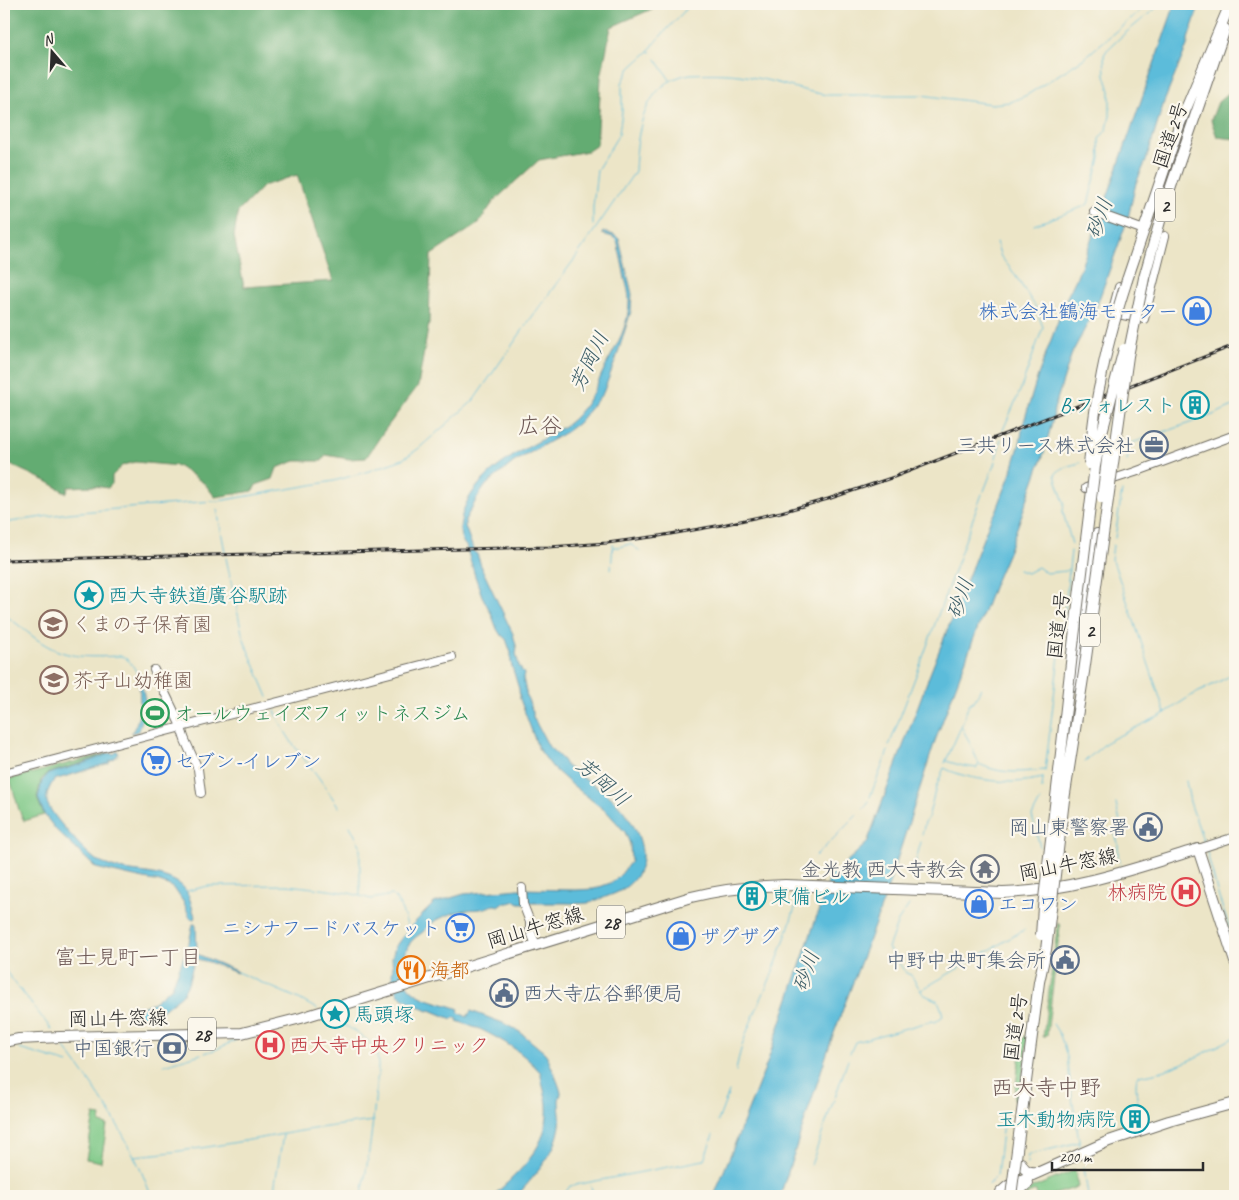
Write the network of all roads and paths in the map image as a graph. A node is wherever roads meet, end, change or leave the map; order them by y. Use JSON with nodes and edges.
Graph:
{"nodes":[{"id":1,"x":1231,"y":4,"type":"edge"},
{"id":2,"x":1192,"y":134,"type":"junction"},
{"id":3,"x":1096,"y":212,"type":"dead end"},
{"id":4,"x":1144,"y":230,"type":"junction"},
{"id":5,"x":1165,"y":236,"type":"dead end"},
{"id":6,"x":1145,"y":282,"type":"junction"},
{"id":7,"x":1123,"y":283,"type":"junction"},
{"id":8,"x":1128,"y":356,"type":"junction"},
{"id":9,"x":1113,"y":386,"type":"junction"},
{"id":10,"x":1235,"y":435,"type":"edge"},
{"id":11,"x":1086,"y":488,"type":"dead end"},
{"id":12,"x":1108,"y":502,"type":"junction"},
{"id":13,"x":1085,"y":545,"type":"junction"},
{"id":14,"x":1087,"y":587,"type":"junction"},
{"id":15,"x":447,"y":660,"type":"dead end"},
{"id":16,"x":154,"y":670,"type":"dead end"},
{"id":17,"x":1060,"y":712,"type":"dead end"},
{"id":18,"x":1080,"y":722,"type":"dead end"},
{"id":19,"x":181,"y":727,"type":"junction"},
{"id":20,"x":4,"y":773,"type":"edge"},
{"id":21,"x":201,"y":793,"type":"dead end"},
{"id":22,"x":1235,"y":836,"type":"edge"},
{"id":23,"x":1202,"y":847,"type":"junction"},
{"id":24,"x":522,"y":888,"type":"dead end"},
{"id":25,"x":536,"y":945,"type":"junction"},
{"id":26,"x":1235,"y":962,"type":"edge"},
{"id":27,"x":1038,"y":982,"type":"junction"},
{"id":28,"x":4,"y":1042,"type":"edge"},
{"id":29,"x":1235,"y":1103,"type":"edge"},
{"id":30,"x":1235,"y":1110,"type":"edge"},
{"id":31,"x":1021,"y":1162,"type":"dead end"},
{"id":32,"x":1039,"y":1171,"type":"junction"},
{"id":33,"x":1028,"y":1183,"type":"junction"},
{"id":34,"x":1006,"y":1188,"type":"edge"},
{"id":35,"x":1017,"y":1196,"type":"edge"}],
"edges":[{"from":1,"to":2,"type":"main road"},
{"from":1,"to":4,"type":"main road"},
{"from":2,"to":6,"type":"main road"},
{"from":2,"to":6,"type":"main road","name":"国道2号","number":"2"},
{"from":3,"to":4,"type":"street"},
{"from":4,"to":7,"type":"main road"},
{"from":5,"to":7,"type":"street"},
{"from":6,"to":8,"type":"main road","name":"国道2号","number":"2","bridge":true},
{"from":6,"to":9,"type":"main road","name":"国道2号","number":"2","bridge":true},
{"from":6,"to":12,"type":"main road","bridge":true},
{"from":7,"to":13,"type":"main road","bridge":true},
{"from":8,"to":12,"type":"main road","name":"国道2号","number":"2","bridge":true},
{"from":8,"to":14,"type":"main road","bridge":true},
{"from":9,"to":13,"type":"main road","name":"国道2号","number":"2","bridge":true},
{"from":9,"to":14,"type":"main road","bridge":true},
{"from":10,"to":11,"type":"street"},
{"from":12,"to":27,"type":"main road","name":"国道2号","number":"2","bridge":true},
{"from":13,"to":27,"type":"main road","name":"国道2号","number":"2","bridge":true},
{"from":14,"to":17,"type":"main road"},
{"from":14,"to":18,"type":"main road"},
{"from":15,"to":19,"type":"street"},
{"from":16,"to":19,"type":"street"},
{"from":19,"to":20,"type":"street"},
{"from":19,"to":21,"type":"street"},
{"from":22,"to":23,"type":"street"},
{"from":23,"to":25,"type":"main road","name":"岡山牛窓線","number":"28"},
{"from":23,"to":26,"type":"main road"},
{"from":24,"to":25,"type":"street"},
{"from":25,"to":28,"type":"main road","name":"岡山牛窓線","number":"28"},
{"from":27,"to":34,"type":"main road","name":"国道2号","number":"2","bridge":true},
{"from":29,"to":32,"type":"main road"},
{"from":30,"to":33,"type":"main road"},
{"from":31,"to":32,"type":"main road"},
{"from":32,"to":34,"type":"main road"},
{"from":33,"to":34,"type":"main road"},
{"from":33,"to":35,"type":"main road"}]}
